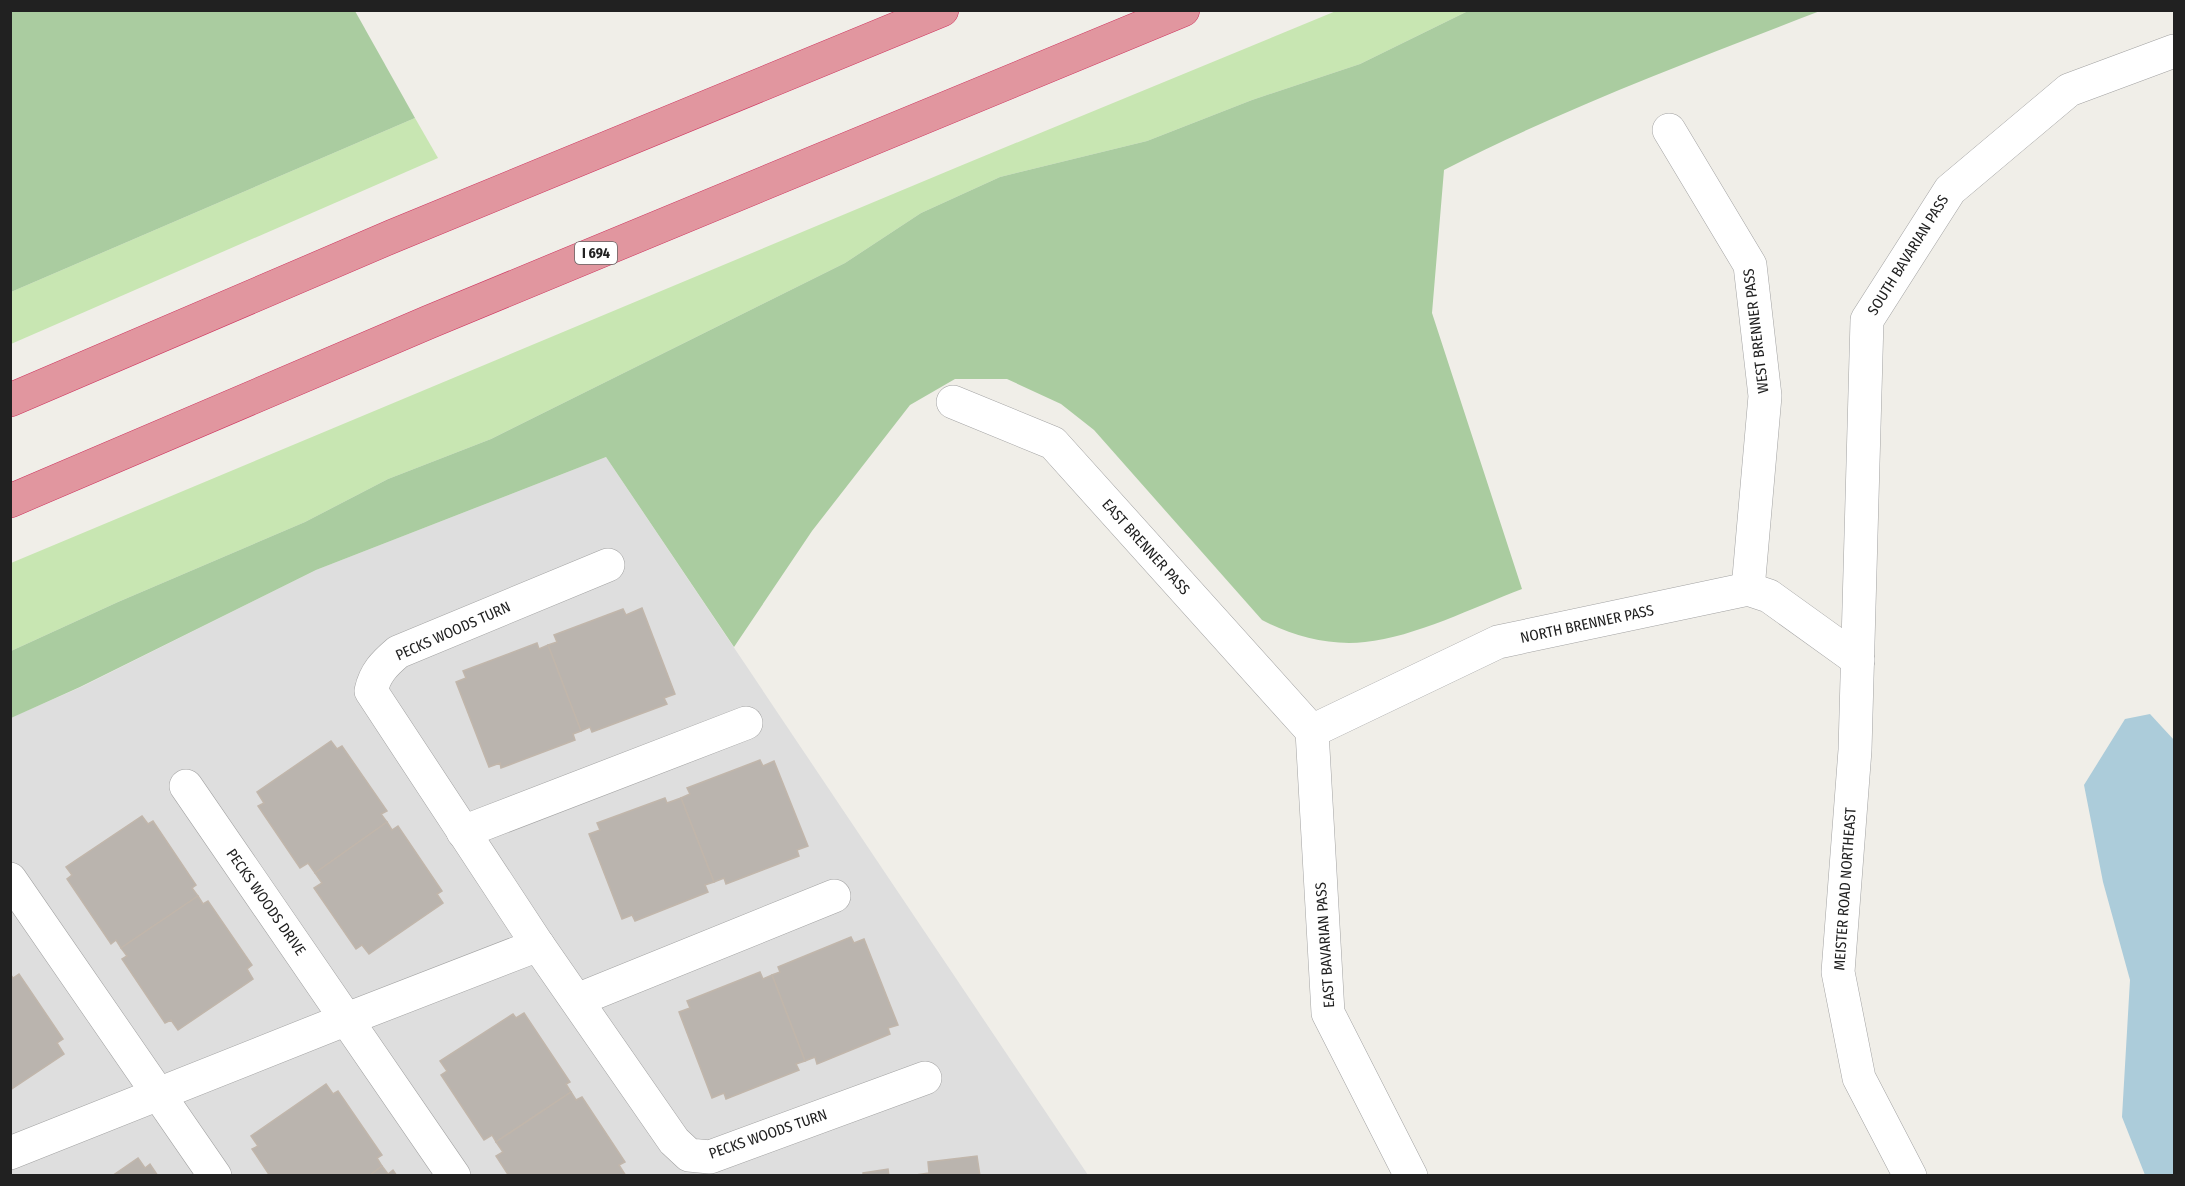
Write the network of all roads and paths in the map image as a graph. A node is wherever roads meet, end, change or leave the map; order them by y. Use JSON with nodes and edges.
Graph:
{"nodes":[{"id":1,"x":942,"y":10,"type":"edge"},
{"id":2,"x":1183,"y":10,"type":"edge"},
{"id":3,"x":2175,"y":51,"type":"edge"},
{"id":4,"x":1669,"y":130,"type":"dead end"},
{"id":5,"x":10,"y":400,"type":"edge"},
{"id":6,"x":953,"y":402,"type":"dead end"},
{"id":7,"x":10,"y":501,"type":"edge"},
{"id":8,"x":608,"y":565,"type":"dead end"},
{"id":9,"x":1748,"y":590,"type":"junction"},
{"id":10,"x":1858,"y":660,"type":"junction"},
{"id":11,"x":746,"y":723,"type":"dead end"},
{"id":12,"x":1312,"y":731,"type":"junction"},
{"id":13,"x":186,"y":786,"type":"dead end"},
{"id":14,"x":463,"y":832,"type":"junction"},
{"id":15,"x":10,"y":879,"type":"edge"},
{"id":16,"x":834,"y":896,"type":"dead end"},
{"id":17,"x":538,"y":945,"type":"junction"},
{"id":18,"x":578,"y":1000,"type":"junction"},
{"id":19,"x":347,"y":1019,"type":"junction"},
{"id":20,"x":925,"y":1078,"type":"dead end"},
{"id":21,"x":160,"y":1093,"type":"junction"},
{"id":22,"x":10,"y":1153,"type":"edge"},
{"id":23,"x":215,"y":1176,"type":"edge"},
{"id":24,"x":454,"y":1176,"type":"edge"},
{"id":25,"x":1411,"y":1176,"type":"edge"},
{"id":26,"x":1910,"y":1176,"type":"edge"}],
"edges":[{"from":1,"to":5,"type":"highway"},
{"from":2,"to":7,"type":"highway","number":"I 694"},
{"from":3,"to":10,"type":"street","name":"SOUTH BAVARIAN PASS"},
{"from":4,"to":9,"type":"street","name":"WEST BRENNER PASS"},
{"from":6,"to":12,"type":"street","name":"EAST BRENNER PASS"},
{"from":8,"to":14,"type":"street","name":"PECKS WOODS TURN"},
{"from":9,"to":10,"type":"street"},
{"from":9,"to":12,"type":"street","name":"NORTH BRENNER PASS"},
{"from":10,"to":26,"type":"street","name":"MEISTER ROAD NORTHEAST"},
{"from":11,"to":14,"type":"street"},
{"from":12,"to":25,"type":"street","name":"EAST BAVARIAN PASS"},
{"from":13,"to":19,"type":"street","name":"PECKS WOODS DRIVE"},
{"from":14,"to":17,"type":"street","name":"PECKS WOODS TURN"},
{"from":15,"to":21,"type":"street"},
{"from":16,"to":18,"type":"street"},
{"from":17,"to":18,"type":"street","name":"PECKS WOODS TURN"},
{"from":17,"to":19,"type":"street"},
{"from":18,"to":20,"type":"street","name":"PECKS WOODS TURN"},
{"from":19,"to":21,"type":"street"},
{"from":19,"to":24,"type":"street","name":"PECKS WOODS DRIVE"},
{"from":21,"to":22,"type":"street"},
{"from":21,"to":23,"type":"street"}]}
